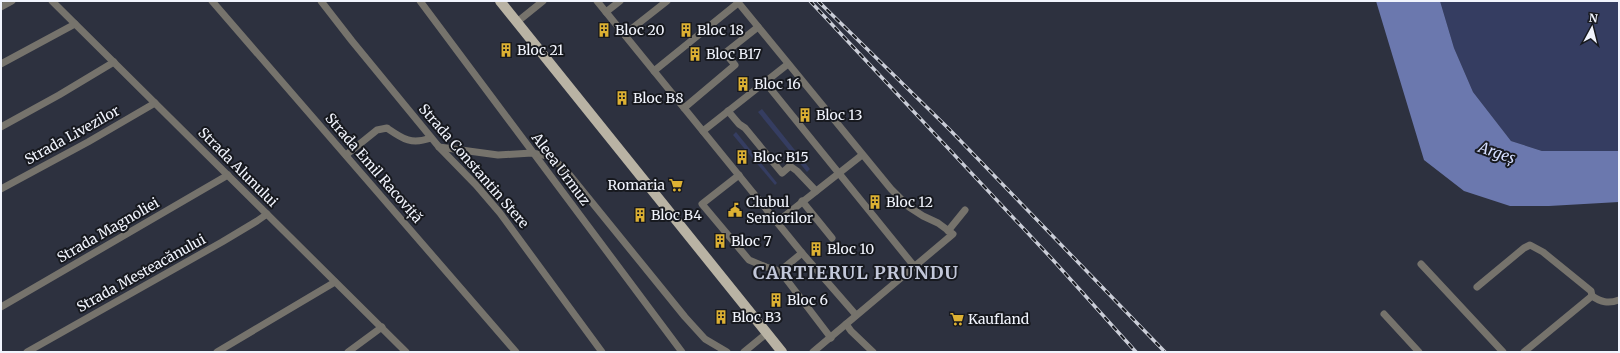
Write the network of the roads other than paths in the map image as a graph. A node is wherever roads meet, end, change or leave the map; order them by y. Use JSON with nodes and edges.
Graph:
{"nodes":[{"id":1,"x":12,"y":1,"type":"edge"},
{"id":2,"x":52,"y":1,"type":"edge"},
{"id":3,"x":212,"y":1,"type":"edge"},
{"id":4,"x":322,"y":1,"type":"edge"},
{"id":5,"x":420,"y":1,"type":"edge"},
{"id":6,"x":500,"y":1,"type":"edge"},
{"id":7,"x":543,"y":1,"type":"edge"},
{"id":8,"x":597,"y":1,"type":"edge"},
{"id":9,"x":620,"y":1,"type":"edge"},
{"id":10,"x":667,"y":1,"type":"edge"},
{"id":11,"x":738,"y":2,"type":"edge"},
{"id":12,"x":1,"y":7,"type":"edge"},
{"id":13,"x":606,"y":12,"type":"junction"},
{"id":14,"x":516,"y":22,"type":"junction"},
{"id":15,"x":75,"y":24,"type":"junction"},
{"id":16,"x":758,"y":27,"type":"junction"},
{"id":17,"x":624,"y":34,"type":"junction"},
{"id":18,"x":114,"y":62,"type":"junction"},
{"id":19,"x":1,"y":64,"type":"edge"},
{"id":20,"x":788,"y":64,"type":"junction"},
{"id":21,"x":654,"y":71,"type":"junction"},
{"id":22,"x":765,"y":82,"type":"junction"},
{"id":23,"x":155,"y":103,"type":"junction"},
{"id":24,"x":684,"y":108,"type":"junction"},
{"id":25,"x":728,"y":111,"type":"junction"},
{"id":26,"x":1,"y":127,"type":"edge"},
{"id":27,"x":703,"y":131,"type":"junction"},
{"id":28,"x":431,"y":138,"type":"junction"},
{"id":29,"x":439,"y":147,"type":"junction"},
{"id":30,"x":532,"y":153,"type":"junction"},
{"id":31,"x":346,"y":155,"type":"junction"},
{"id":32,"x":862,"y":155,"type":"junction"},
{"id":33,"x":839,"y":173,"type":"junction"},
{"id":34,"x":228,"y":175,"type":"junction"},
{"id":35,"x":739,"y":175,"type":"junction"},
{"id":36,"x":1,"y":189,"type":"edge"},
{"id":37,"x":816,"y":191,"type":"junction"},
{"id":38,"x":802,"y":202,"type":"junction"},
{"id":39,"x":965,"y":210,"type":"dead end"},
{"id":40,"x":267,"y":214,"type":"junction"},
{"id":41,"x":777,"y":222,"type":"junction"},
{"id":42,"x":948,"y":231,"type":"junction"},
{"id":43,"x":832,"y":238,"type":"dead end"},
{"id":44,"x":802,"y":253,"type":"junction"},
{"id":45,"x":1420,"y":264,"type":"dead end"},
{"id":46,"x":914,"y":266,"type":"junction"},
{"id":47,"x":780,"y":270,"type":"junction"},
{"id":48,"x":335,"y":282,"type":"junction"},
{"id":49,"x":1477,"y":287,"type":"dead end"},
{"id":50,"x":1592,"y":296,"type":"junction"},
{"id":51,"x":1619,"y":300,"type":"edge"},
{"id":52,"x":1,"y":307,"type":"edge"},
{"id":53,"x":1384,"y":314,"type":"dead end"},
{"id":54,"x":856,"y":315,"type":"junction"},
{"id":55,"x":846,"y":324,"type":"junction"},
{"id":56,"x":382,"y":327,"type":"junction"},
{"id":57,"x":767,"y":334,"type":"junction"},
{"id":58,"x":831,"y":338,"type":"junction"},
{"id":59,"x":26,"y":352,"type":"edge"},
{"id":60,"x":217,"y":352,"type":"edge"},
{"id":61,"x":348,"y":352,"type":"edge"},
{"id":62,"x":406,"y":352,"type":"edge"},
{"id":63,"x":516,"y":352,"type":"edge"},
{"id":64,"x":602,"y":352,"type":"edge"},
{"id":65,"x":682,"y":352,"type":"edge"},
{"id":66,"x":727,"y":352,"type":"edge"},
{"id":67,"x":744,"y":352,"type":"edge"},
{"id":68,"x":782,"y":352,"type":"edge"},
{"id":69,"x":813,"y":352,"type":"edge"},
{"id":70,"x":873,"y":352,"type":"edge"},
{"id":71,"x":1419,"y":352,"type":"edge"},
{"id":72,"x":1503,"y":352,"type":"edge"},
{"id":73,"x":1524,"y":352,"type":"edge"}],
"edges":[{"from":1,"to":12,"type":"street"},
{"from":2,"to":15,"type":"street","name":"Strada Alunului"},
{"from":3,"to":31,"type":"street","name":"Strada Emil Racoviță"},
{"from":4,"to":28,"type":"street","name":"Strada Constantin Stere"},
{"from":5,"to":30,"type":"street","name":"Aleea Urmuz"},
{"from":6,"to":14,"type":"main road"},
{"from":7,"to":14,"type":"street"},
{"from":8,"to":13,"type":"street"},
{"from":9,"to":13,"type":"street"},
{"from":10,"to":17,"type":"street"},
{"from":11,"to":16,"type":"street"},
{"from":11,"to":21,"type":"street"},
{"from":13,"to":17,"type":"street"},
{"from":14,"to":57,"type":"main road"},
{"from":15,"to":18,"type":"street","name":"Strada Alunului"},
{"from":15,"to":19,"type":"street"},
{"from":16,"to":20,"type":"street"},
{"from":16,"to":24,"type":"street"},
{"from":17,"to":21,"type":"street"},
{"from":18,"to":23,"type":"street","name":"Strada Alunului"},
{"from":18,"to":26,"type":"street"},
{"from":20,"to":22,"type":"street"},
{"from":20,"to":32,"type":"street"},
{"from":21,"to":24,"type":"street"},
{"from":22,"to":25,"type":"street"},
{"from":22,"to":33,"type":"street"},
{"from":23,"to":34,"type":"street","name":"Strada Alunului"},
{"from":23,"to":36,"type":"street","name":"Strada Livezilor"},
{"from":24,"to":27,"type":"street"},
{"from":25,"to":27,"type":"street"},
{"from":25,"to":37,"type":"street"},
{"from":27,"to":35,"type":"street"},
{"from":28,"to":29,"type":"street","name":"Strada Constantin Stere"},
{"from":28,"to":31,"type":"street"},
{"from":29,"to":30,"type":"street"},
{"from":29,"to":64,"type":"street","name":"Strada Constantin Stere"},
{"from":30,"to":65,"type":"street","name":"Aleea Urmuz"},
{"from":30,"to":66,"type":"street"},
{"from":31,"to":63,"type":"street","name":"Strada Emil Racoviță"},
{"from":32,"to":33,"type":"street"},
{"from":32,"to":42,"type":"street"},
{"from":33,"to":37,"type":"street"},
{"from":33,"to":46,"type":"street"},
{"from":34,"to":40,"type":"street","name":"Strada Alunului"},
{"from":34,"to":52,"type":"street","name":"Strada Magnoliei"},
{"from":35,"to":41,"type":"street"},
{"from":35,"to":47,"type":"street"},
{"from":37,"to":38,"type":"street"},
{"from":38,"to":41,"type":"street"},
{"from":38,"to":43,"type":"street"},
{"from":39,"to":42,"type":"street"},
{"from":40,"to":48,"type":"street","name":"Strada Alunului"},
{"from":40,"to":59,"type":"street","name":"Strada Mesteacănului"},
{"from":41,"to":44,"type":"street"},
{"from":42,"to":46,"type":"street"},
{"from":44,"to":47,"type":"street"},
{"from":44,"to":54,"type":"street"},
{"from":45,"to":72,"type":"street"},
{"from":46,"to":54,"type":"street"},
{"from":47,"to":58,"type":"street"},
{"from":48,"to":56,"type":"street","name":"Strada Alunului"},
{"from":48,"to":60,"type":"street"},
{"from":49,"to":50,"type":"street"},
{"from":50,"to":51,"type":"street"},
{"from":50,"to":73,"type":"street"},
{"from":53,"to":71,"type":"street"},
{"from":54,"to":55,"type":"street"},
{"from":55,"to":58,"type":"street"},
{"from":55,"to":70,"type":"street"},
{"from":56,"to":61,"type":"street"},
{"from":56,"to":62,"type":"street","name":"Strada Alunului"},
{"from":57,"to":67,"type":"street"},
{"from":57,"to":68,"type":"main road"},
{"from":58,"to":69,"type":"street"}]}
